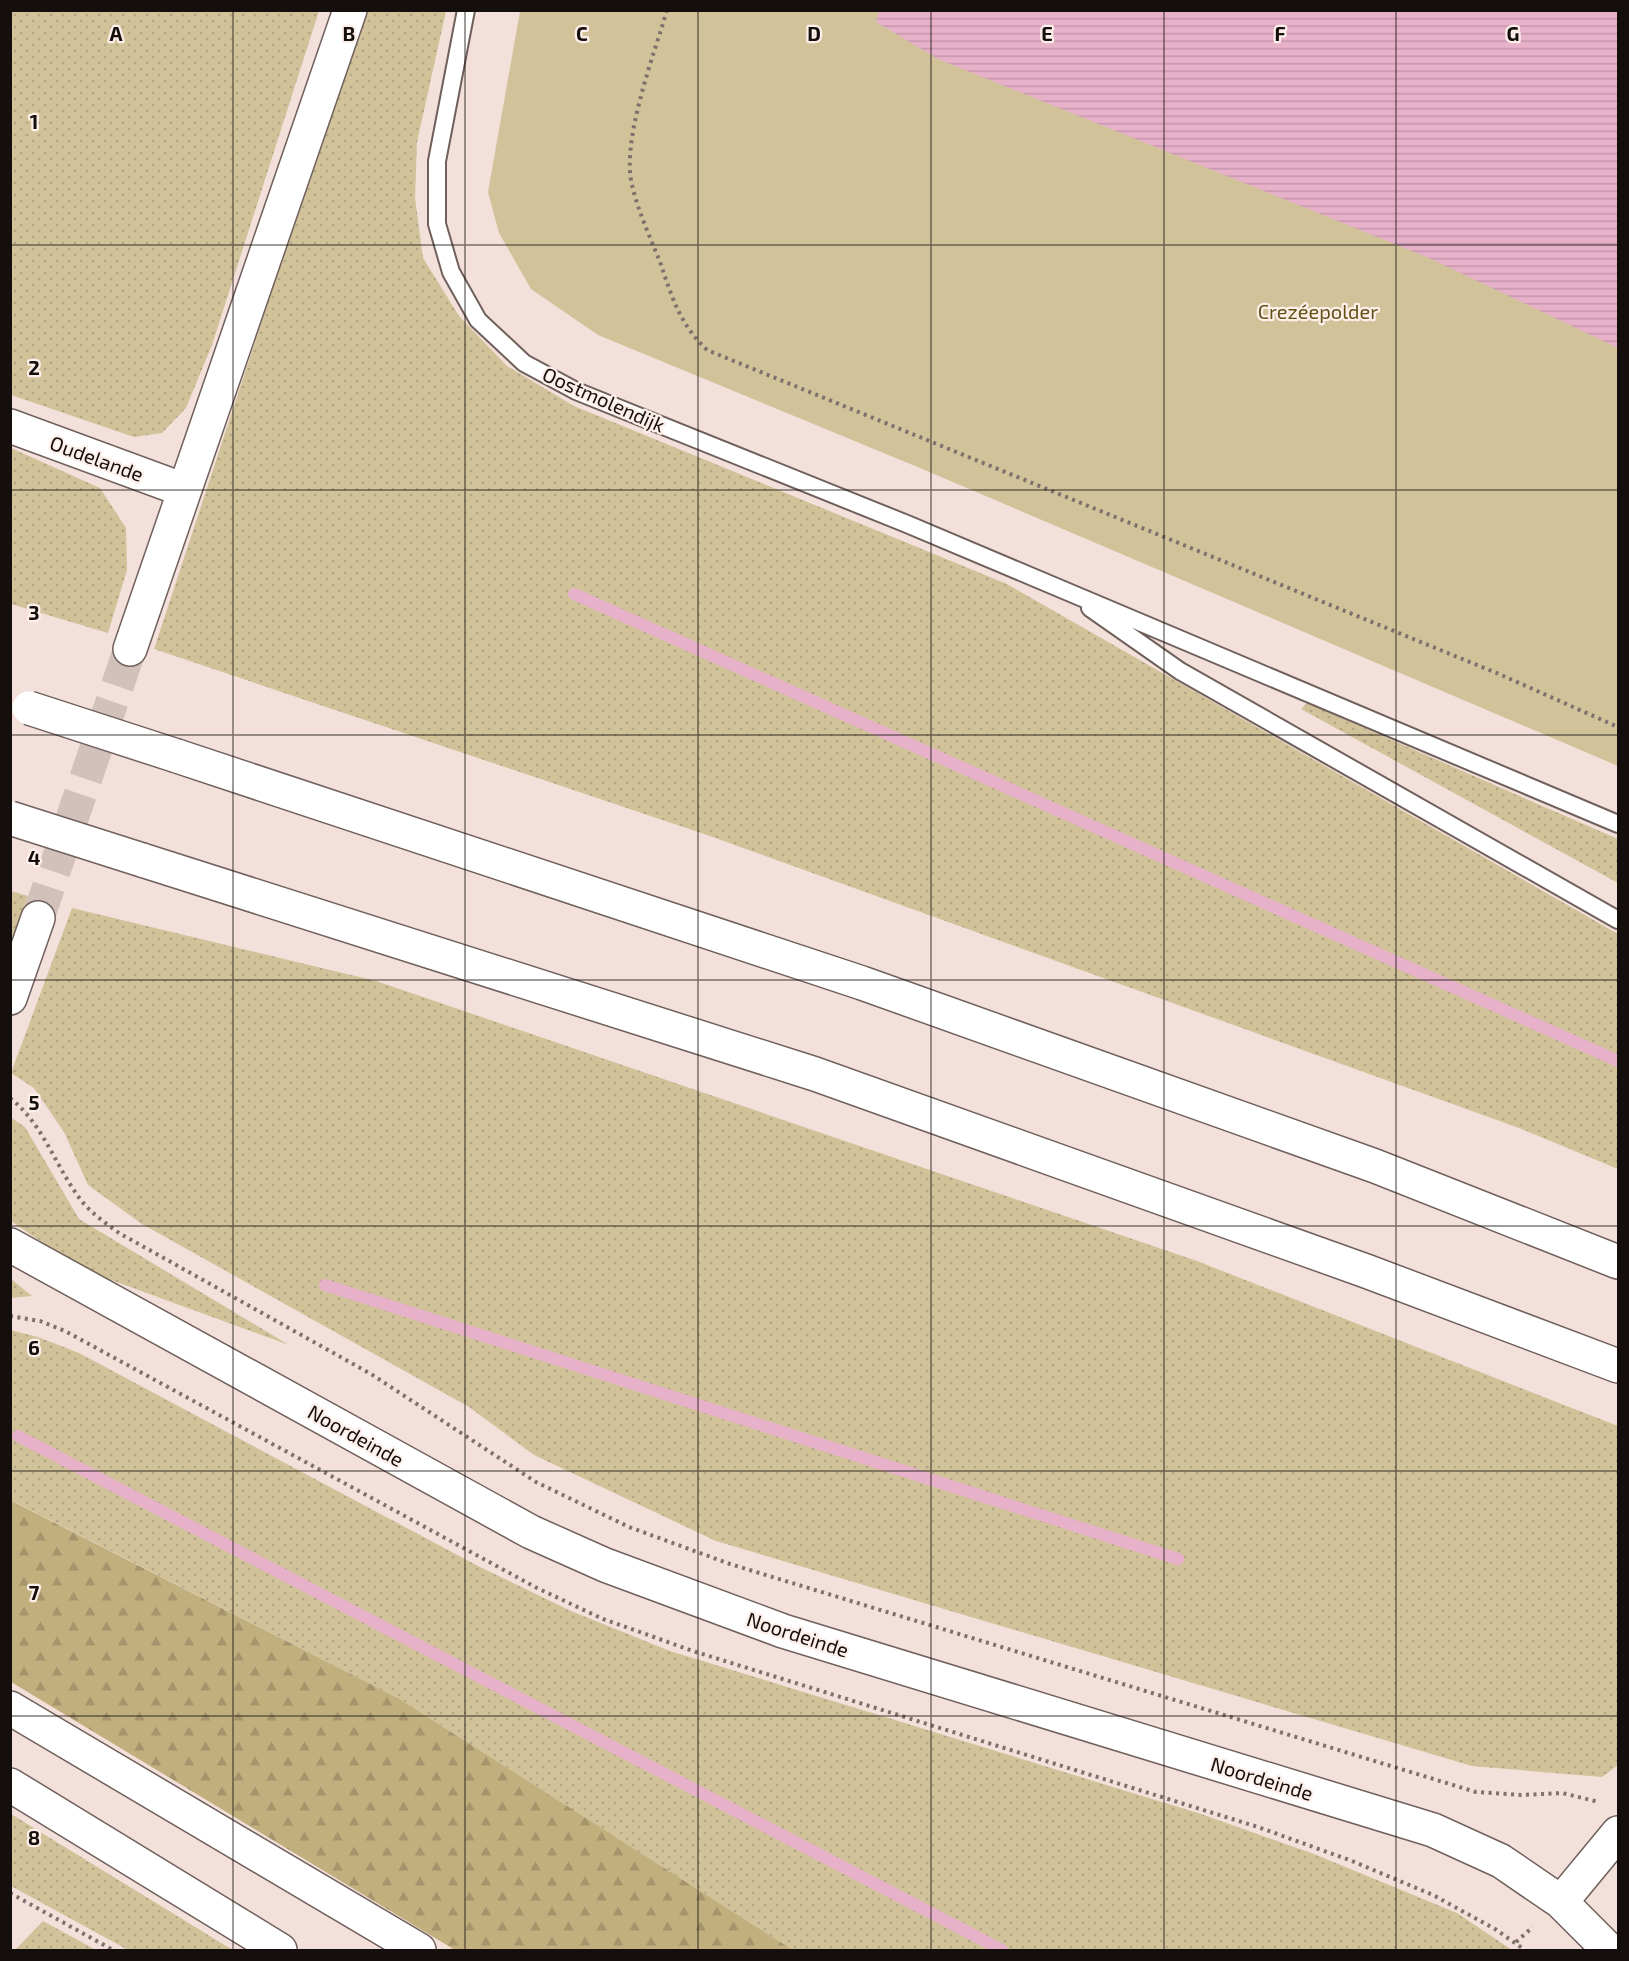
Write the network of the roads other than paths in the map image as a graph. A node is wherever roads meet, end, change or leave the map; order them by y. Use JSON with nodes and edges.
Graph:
{"nodes":[{"id":1,"x":350,"y":10,"type":"edge"},
{"id":2,"x":466,"y":10,"type":"edge"},
{"id":3,"x":10,"y":426,"type":"edge"},
{"id":4,"x":184,"y":490,"type":"junction"},
{"id":5,"x":1062,"y":589,"type":"junction"},
{"id":6,"x":130,"y":649,"type":"tunnel mouth"},
{"id":7,"x":20,"y":705,"type":"edge"},
{"id":8,"x":10,"y":818,"type":"edge"},
{"id":9,"x":1618,"y":824,"type":"edge"},
{"id":10,"x":38,"y":918,"type":"tunnel mouth"},
{"id":11,"x":1618,"y":920,"type":"edge"},
{"id":12,"x":10,"y":998,"type":"edge"},
{"id":13,"x":10,"y":1245,"type":"edge"},
{"id":14,"x":1618,"y":1262,"type":"edge"},
{"id":15,"x":1618,"y":1366,"type":"edge"},
{"id":16,"x":10,"y":1708,"type":"edge"},
{"id":17,"x":10,"y":1785,"type":"edge"},
{"id":18,"x":1614,"y":1820,"type":"edge"},
{"id":19,"x":1561,"y":1902,"type":"junction"},
{"id":20,"x":280,"y":1950,"type":"edge"},
{"id":21,"x":419,"y":1950,"type":"edge"},
{"id":22,"x":1610,"y":1950,"type":"edge"}],
"edges":[{"from":1,"to":4,"type":"main road"},
{"from":2,"to":5,"type":"lane","name":"Oostmolendijk"},
{"from":3,"to":4,"type":"main road","name":"Oudelande"},
{"from":4,"to":6,"type":"main road"},
{"from":5,"to":9,"type":"lane"},
{"from":5,"to":11,"type":"lane"},
{"from":7,"to":14,"type":"main road","bridge":true},
{"from":8,"to":15,"type":"main road","bridge":true},
{"from":10,"to":12,"type":"main road"},
{"from":13,"to":19,"type":"main road","name":"Noordeinde"},
{"from":16,"to":21,"type":"main road"},
{"from":17,"to":20,"type":"main road"},
{"from":18,"to":19,"type":"main road"},
{"from":19,"to":22,"type":"main road","name":"Noordeinde"}]}
